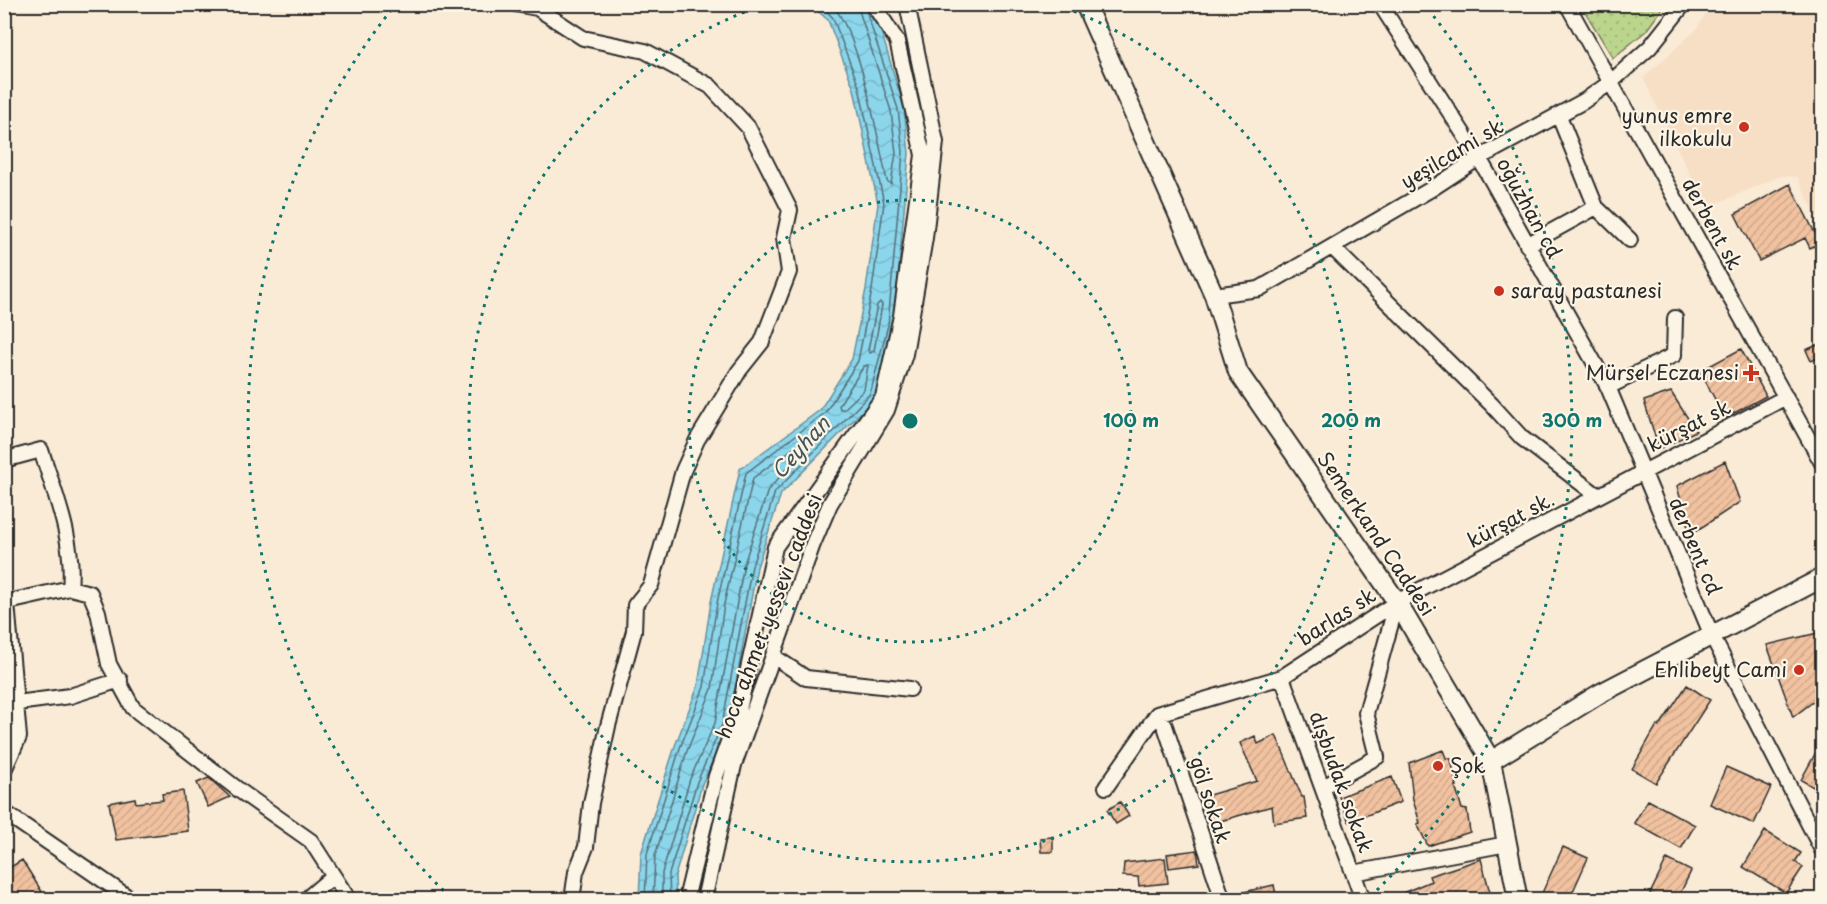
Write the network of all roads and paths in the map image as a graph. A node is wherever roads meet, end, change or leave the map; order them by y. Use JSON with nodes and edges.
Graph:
{"nodes":[{"id":1,"x":515,"y":4,"type":"edge"},
{"id":2,"x":873,"y":4,"type":"edge"},
{"id":3,"x":907,"y":4,"type":"edge"},
{"id":4,"x":1085,"y":4,"type":"edge"},
{"id":5,"x":1380,"y":4,"type":"edge"},
{"id":6,"x":1567,"y":4,"type":"edge"},
{"id":7,"x":1684,"y":4,"type":"edge"},
{"id":8,"x":1611,"y":82,"type":"junction"},
{"id":9,"x":1559,"y":116,"type":"junction"},
{"id":10,"x":1479,"y":158,"type":"junction"},
{"id":11,"x":1596,"y":207,"type":"junction"},
{"id":12,"x":1630,"y":240,"type":"dead end"},
{"id":13,"x":1527,"y":245,"type":"junction"},
{"id":14,"x":1332,"y":247,"type":"junction"},
{"id":15,"x":1214,"y":295,"type":"junction"},
{"id":16,"x":1675,"y":318,"type":"dead end"},
{"id":17,"x":1608,"y":387,"type":"junction"},
{"id":18,"x":1786,"y":398,"type":"junction"},
{"id":19,"x":4,"y":460,"type":"edge"},
{"id":20,"x":1822,"y":463,"type":"edge"},
{"id":21,"x":1642,"y":472,"type":"junction"},
{"id":22,"x":1598,"y":496,"type":"junction"},
{"id":23,"x":1822,"y":578,"type":"edge"},
{"id":24,"x":70,"y":588,"type":"junction"},
{"id":25,"x":1397,"y":602,"type":"junction"},
{"id":26,"x":6,"y":603,"type":"edge"},
{"id":27,"x":1712,"y":636,"type":"junction"},
{"id":28,"x":773,"y":656,"type":"junction"},
{"id":29,"x":1282,"y":677,"type":"junction"},
{"id":30,"x":120,"y":680,"type":"junction"},
{"id":31,"x":910,"y":689,"type":"dead end"},
{"id":32,"x":17,"y":703,"type":"junction"},
{"id":33,"x":1157,"y":714,"type":"junction"},
{"id":34,"x":1491,"y":760,"type":"junction"},
{"id":35,"x":4,"y":770,"type":"edge"},
{"id":36,"x":1106,"y":787,"type":"dead end"},
{"id":37,"x":1323,"y":787,"type":"junction"},
{"id":38,"x":4,"y":812,"type":"edge"},
{"id":39,"x":1507,"y":844,"type":"junction"},
{"id":40,"x":1822,"y":850,"type":"edge"},
{"id":41,"x":1353,"y":873,"type":"junction"},
{"id":42,"x":332,"y":877,"type":"junction"},
{"id":43,"x":132,"y":900,"type":"edge"},
{"id":44,"x":305,"y":900,"type":"edge"},
{"id":45,"x":349,"y":900,"type":"edge"},
{"id":46,"x":572,"y":900,"type":"edge"},
{"id":47,"x":689,"y":900,"type":"edge"},
{"id":48,"x":704,"y":900,"type":"edge"},
{"id":49,"x":1223,"y":900,"type":"edge"},
{"id":50,"x":1363,"y":900,"type":"edge"},
{"id":51,"x":1518,"y":900,"type":"edge"}],
"edges":[{"from":1,"to":46,"type":"street"},
{"from":2,"to":47,"type":"street"},
{"from":3,"to":28,"type":"street","name":"hoca ahmet yessevi caddesi"},
{"from":4,"to":15,"type":"street","name":"Semerkand Caddesi"},
{"from":5,"to":10,"type":"street","name":"oğuzhan cd"},
{"from":6,"to":8,"type":"street","name":"derbent sk"},
{"from":7,"to":8,"type":"street","name":"yeşilcami sk"},
{"from":8,"to":9,"type":"street","name":"yeşilcami sk"},
{"from":8,"to":18,"type":"street","name":"derbent sk"},
{"from":9,"to":10,"type":"street","name":"yeşilcami sk"},
{"from":9,"to":11,"type":"street"},
{"from":10,"to":13,"type":"street","name":"oğuzhan cd"},
{"from":10,"to":14,"type":"street","name":"yeşilcami sk"},
{"from":11,"to":12,"type":"street"},
{"from":11,"to":13,"type":"street"},
{"from":13,"to":17,"type":"street","name":"oğuzhan cd"},
{"from":14,"to":15,"type":"street","name":"yeşilcami sk"},
{"from":14,"to":22,"type":"street"},
{"from":15,"to":25,"type":"street","name":"Semerkand Caddesi"},
{"from":16,"to":17,"type":"street"},
{"from":17,"to":21,"type":"street","name":"oğuzhan cd"},
{"from":18,"to":20,"type":"street","name":"derbent sk"},
{"from":18,"to":21,"type":"street","name":"kürşat sk"},
{"from":19,"to":24,"type":"street"},
{"from":21,"to":22,"type":"street","name":"kürşat sk."},
{"from":21,"to":27,"type":"street","name":"derbent cd"},
{"from":22,"to":25,"type":"street","name":"kürşat sk."},
{"from":23,"to":27,"type":"street"},
{"from":24,"to":26,"type":"street"},
{"from":24,"to":30,"type":"street"},
{"from":25,"to":29,"type":"street","name":"barlas sk"},
{"from":25,"to":34,"type":"street","name":"Semerkand Caddesi"},
{"from":25,"to":37,"type":"street","name":"barlas sk"},
{"from":26,"to":32,"type":"street"},
{"from":27,"to":34,"type":"street"},
{"from":27,"to":40,"type":"street","name":"derbent cd"},
{"from":28,"to":31,"type":"street"},
{"from":28,"to":48,"type":"street","name":"hoca ahmet yessevi caddesi"},
{"from":29,"to":33,"type":"street","name":"barlas sk"},
{"from":29,"to":37,"type":"street","name":"dışbudak sokak"},
{"from":30,"to":32,"type":"street"},
{"from":30,"to":42,"type":"street"},
{"from":32,"to":35,"type":"street"},
{"from":33,"to":36,"type":"street"},
{"from":33,"to":49,"type":"street","name":"göl sokak"},
{"from":34,"to":39,"type":"street","name":"Semerkand Caddesi"},
{"from":37,"to":41,"type":"street","name":"dışbudak sokak"},
{"from":38,"to":43,"type":"street"},
{"from":39,"to":41,"type":"street"},
{"from":39,"to":51,"type":"street","name":"Semerkand Caddesi"},
{"from":41,"to":50,"type":"street","name":"dışbudak sokak"},
{"from":42,"to":44,"type":"street"},
{"from":42,"to":45,"type":"street"}]}
